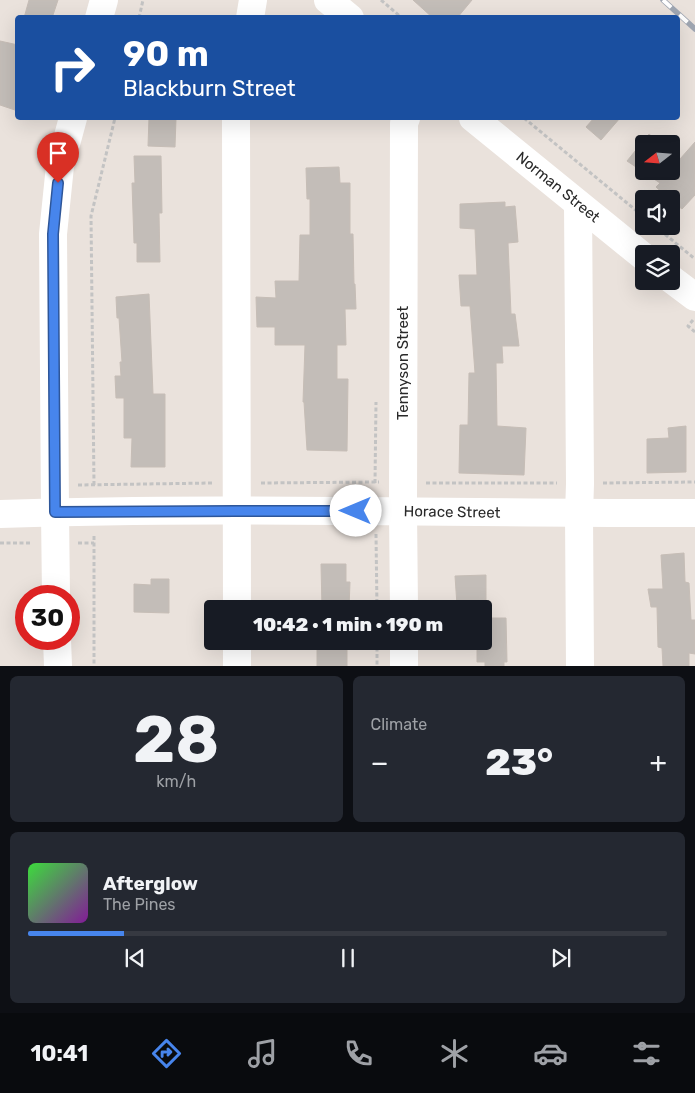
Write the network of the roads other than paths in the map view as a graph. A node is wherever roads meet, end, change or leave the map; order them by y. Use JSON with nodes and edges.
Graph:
{"nodes":[{"id":1,"x":104,"y":0,"type":"edge"},
{"id":2,"x":253,"y":0,"type":"edge"},
{"id":3,"x":328,"y":0,"type":"edge"},
{"id":4,"x":100,"y":15,"type":"edge"},
{"id":5,"x":250,"y":15,"type":"edge"},
{"id":6,"x":346,"y":15,"type":"edge"},
{"id":7,"x":72,"y":120,"type":"edge"},
{"id":8,"x":236,"y":120,"type":"edge"},
{"id":9,"x":406,"y":120,"type":"edge"},
{"id":10,"x":475,"y":120,"type":"edge"},
{"id":11,"x":578,"y":204,"type":"junction"},
{"id":12,"x":635,"y":250,"type":"edge"},
{"id":13,"x":680,"y":286,"type":"edge"},
{"id":14,"x":695,"y":297,"type":"edge"},
{"id":15,"x":236,"y":511,"type":"junction"},
{"id":16,"x":403,"y":511,"type":"junction"},
{"id":17,"x":55,"y":512,"type":"junction"},
{"id":18,"x":0,"y":514,"type":"edge"},
{"id":19,"x":579,"y":514,"type":"junction"},
{"id":20,"x":695,"y":514,"type":"edge"},
{"id":21,"x":56,"y":585,"type":"edge"},
{"id":22,"x":236,"y":600,"type":"edge"},
{"id":23,"x":404,"y":600,"type":"edge"},
{"id":24,"x":57,"y":650,"type":"edge"},
{"id":25,"x":237,"y":650,"type":"edge"},
{"id":26,"x":404,"y":650,"type":"edge"},
{"id":27,"x":58,"y":666,"type":"edge"},
{"id":28,"x":237,"y":666,"type":"edge"},
{"id":29,"x":404,"y":666,"type":"edge"},
{"id":30,"x":580,"y":666,"type":"edge"}],
"edges":[{"from":1,"to":4,"type":"street"},
{"from":2,"to":5,"type":"street"},
{"from":3,"to":6,"type":"street"},
{"from":7,"to":17,"type":"street"},
{"from":8,"to":15,"type":"street"},
{"from":9,"to":16,"type":"street","name":"Tennyson Street"},
{"from":10,"to":11,"type":"street","name":"Norman Street"},
{"from":11,"to":12,"type":"street","name":"Norman Street"},
{"from":11,"to":19,"type":"street"},
{"from":13,"to":14,"type":"street"},
{"from":15,"to":16,"type":"street","name":"Horace Street"},
{"from":15,"to":17,"type":"street","name":"Horace Street"},
{"from":15,"to":22,"type":"street"},
{"from":16,"to":19,"type":"street","name":"Horace Street"},
{"from":16,"to":23,"type":"street","name":"Tennyson Street"},
{"from":17,"to":18,"type":"street","name":"Horace Street"},
{"from":17,"to":21,"type":"street"},
{"from":19,"to":20,"type":"street","name":"Horace Street"},
{"from":19,"to":30,"type":"street"},
{"from":24,"to":27,"type":"street"},
{"from":25,"to":28,"type":"street"},
{"from":26,"to":29,"type":"street"}]}
